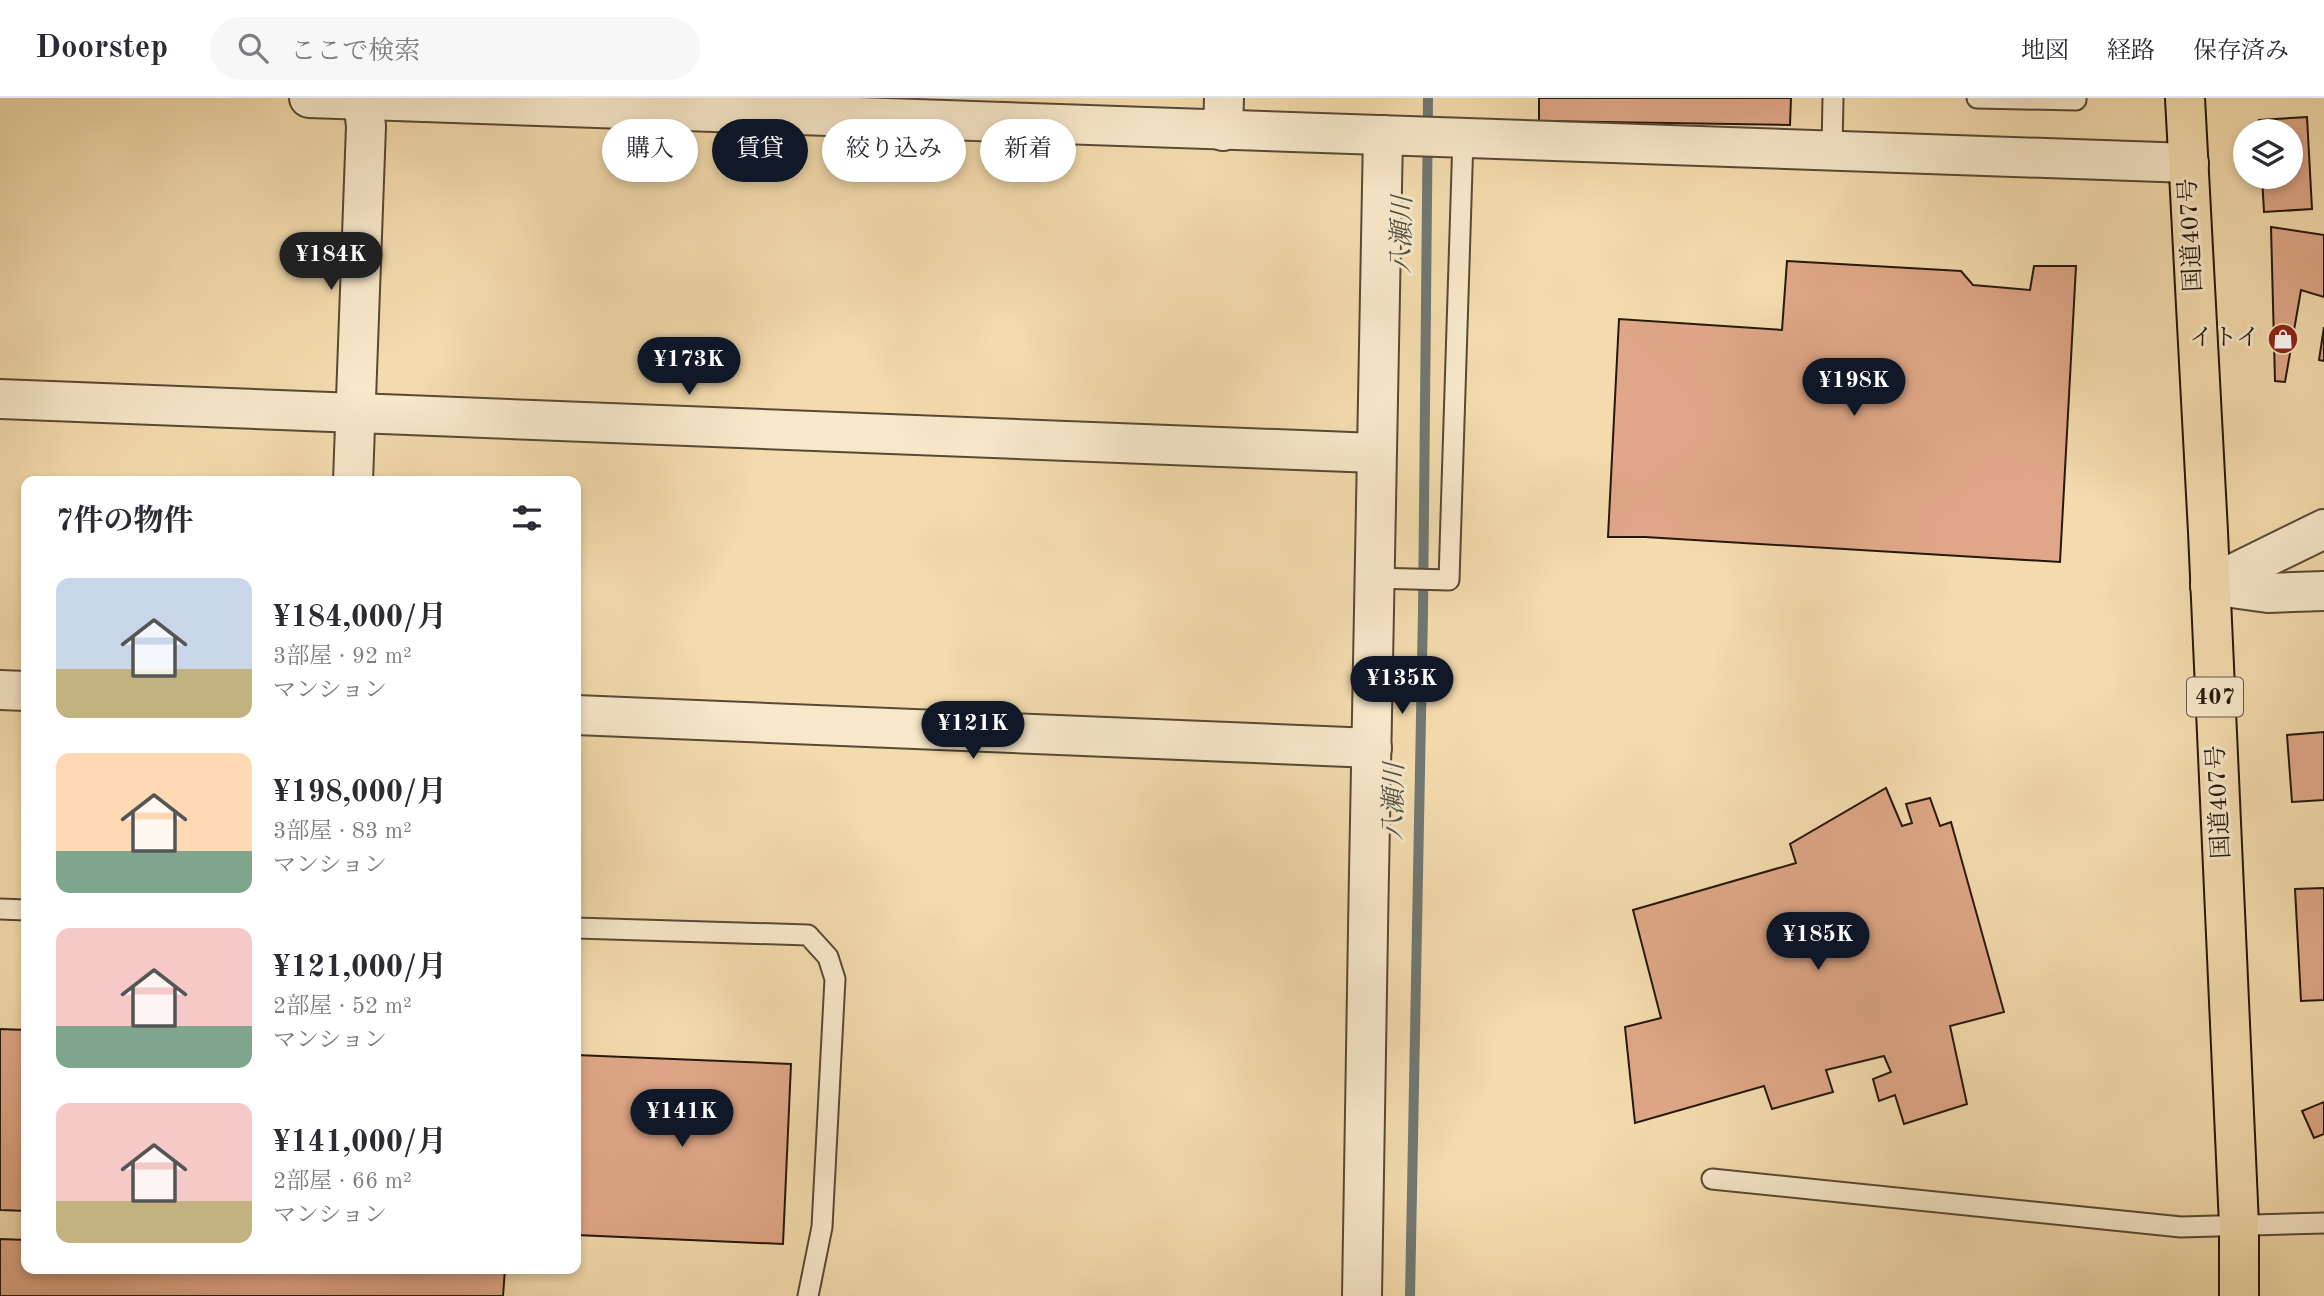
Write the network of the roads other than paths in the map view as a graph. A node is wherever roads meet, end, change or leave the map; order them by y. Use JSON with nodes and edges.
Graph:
{"nodes":[{"id":1,"x":309,"y":98,"type":"edge"},
{"id":2,"x":1833,"y":98,"type":"edge"},
{"id":3,"x":1977,"y":98,"type":"edge"},
{"id":4,"x":2076,"y":98,"type":"edge"},
{"id":5,"x":2185,"y":98,"type":"edge"},
{"id":6,"x":363,"y":99,"type":"edge"},
{"id":7,"x":513,"y":102,"type":"edge"},
{"id":8,"x":1223,"y":114,"type":"edge"},
{"id":9,"x":1395,"y":136,"type":"junction"},
{"id":10,"x":1454,"y":138,"type":"junction"},
{"id":11,"x":1832,"y":150,"type":"junction"},
{"id":12,"x":2189,"y":163,"type":"junction"},
{"id":13,"x":0,"y":399,"type":"edge"},
{"id":14,"x":357,"y":414,"type":"junction"},
{"id":15,"x":1375,"y":453,"type":"junction"},
{"id":16,"x":353,"y":476,"type":"edge"},
{"id":17,"x":2324,"y":529,"type":"edge"},
{"id":18,"x":1387,"y":578,"type":"junction"},
{"id":19,"x":2210,"y":585,"type":"junction"},
{"id":20,"x":2324,"y":591,"type":"edge"},
{"id":21,"x":0,"y":690,"type":"edge"},
{"id":22,"x":21,"y":691,"type":"edge"},
{"id":23,"x":581,"y":715,"type":"edge"},
{"id":24,"x":1372,"y":748,"type":"junction"},
{"id":25,"x":0,"y":909,"type":"edge"},
{"id":26,"x":21,"y":910,"type":"edge"},
{"id":27,"x":581,"y":928,"type":"edge"},
{"id":28,"x":1712,"y":1180,"type":"dead end"},
{"id":29,"x":2324,"y":1223,"type":"edge"},
{"id":30,"x":2239,"y":1225,"type":"junction"},
{"id":31,"x":808,"y":1296,"type":"edge"},
{"id":32,"x":1362,"y":1296,"type":"edge"},
{"id":33,"x":2239,"y":1296,"type":"edge"}],
"edges":[{"from":1,"to":6,"type":"street"},
{"from":2,"to":11,"type":"lane"},
{"from":3,"to":4,"type":"lane"},
{"from":5,"to":12,"type":"highway","name":"国道407号","number":"407"},
{"from":6,"to":7,"type":"street"},
{"from":6,"to":14,"type":"street"},
{"from":7,"to":8,"type":"street"},
{"from":8,"to":9,"type":"street"},
{"from":9,"to":10,"type":"street"},
{"from":9,"to":15,"type":"street"},
{"from":10,"to":11,"type":"street"},
{"from":10,"to":18,"type":"lane"},
{"from":11,"to":12,"type":"street"},
{"from":12,"to":19,"type":"highway","name":"国道407号","number":"407"},
{"from":13,"to":14,"type":"street"},
{"from":14,"to":15,"type":"street"},
{"from":14,"to":16,"type":"street"},
{"from":15,"to":18,"type":"street"},
{"from":17,"to":19,"type":"street"},
{"from":18,"to":24,"type":"street"},
{"from":19,"to":20,"type":"street"},
{"from":19,"to":30,"type":"highway","name":"国道407号","number":"407"},
{"from":21,"to":22,"type":"street"},
{"from":23,"to":24,"type":"street"},
{"from":24,"to":32,"type":"street"},
{"from":25,"to":26,"type":"lane"},
{"from":27,"to":31,"type":"lane"},
{"from":28,"to":30,"type":"lane"},
{"from":29,"to":30,"type":"lane"},
{"from":30,"to":33,"type":"highway","name":"国道407号","number":"407"}]}
